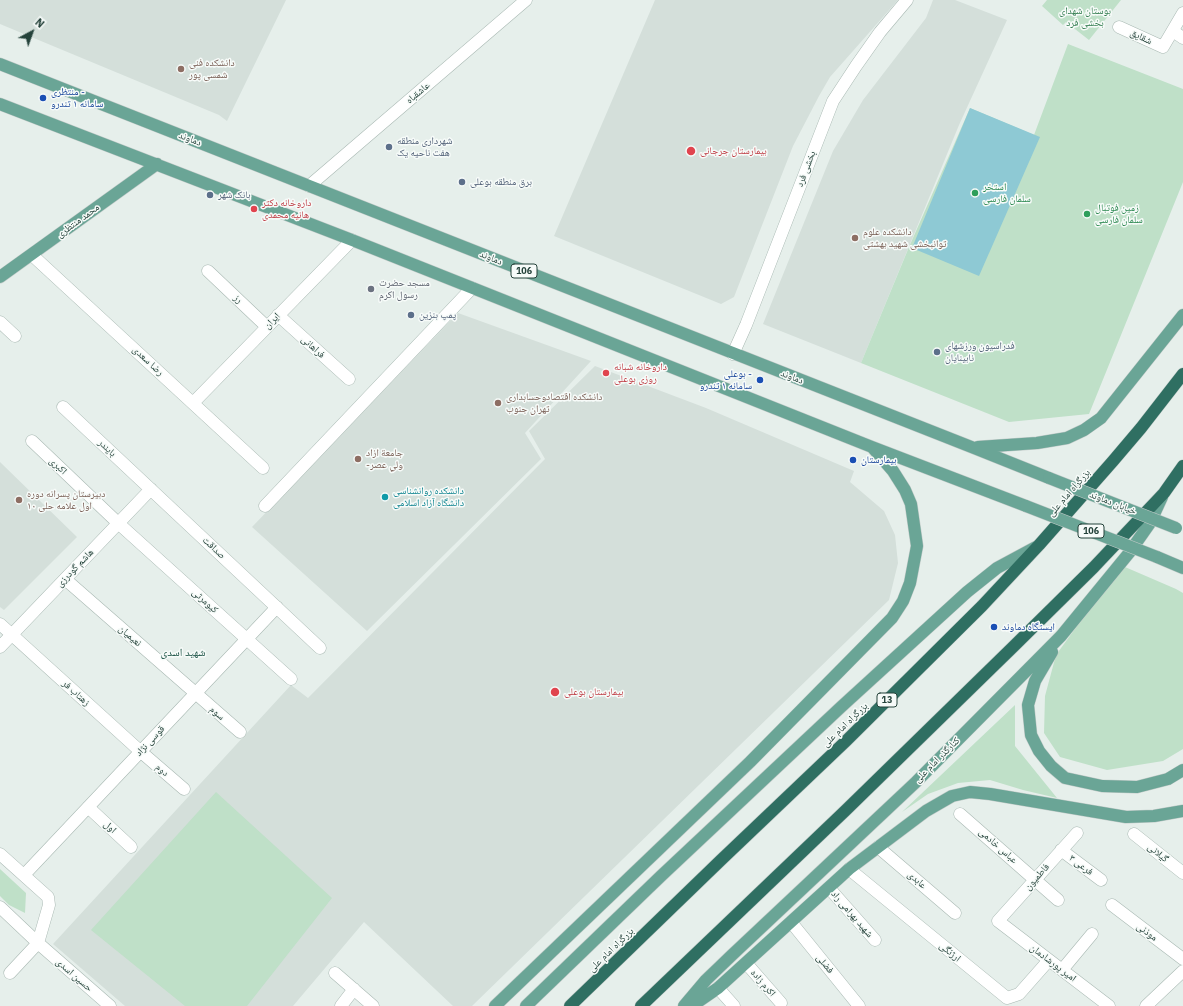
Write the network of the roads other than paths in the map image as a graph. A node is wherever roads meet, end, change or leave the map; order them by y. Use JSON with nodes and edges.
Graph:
{"nodes":[{"id":1,"x":526,"y":0,"type":"edge"},
{"id":2,"x":907,"y":0,"type":"edge"},
{"id":3,"x":1183,"y":13,"type":"edge"},
{"id":4,"x":1119,"y":27,"type":"dead end"},
{"id":5,"x":1178,"y":35,"type":"edge"},
{"id":6,"x":0,"y":64,"type":"edge"},
{"id":7,"x":0,"y":104,"type":"edge"},
{"id":8,"x":157,"y":164,"type":"junction"},
{"id":9,"x":309,"y":186,"type":"junction"},
{"id":10,"x":352,"y":240,"type":"junction"},
{"id":11,"x":32,"y":255,"type":"junction"},
{"id":12,"x":208,"y":271,"type":"dead end"},
{"id":13,"x":2,"y":272,"type":"edge"},
{"id":14,"x":472,"y":288,"type":"junction"},
{"id":15,"x":278,"y":315,"type":"junction"},
{"id":16,"x":1183,"y":315,"type":"edge"},
{"id":17,"x":0,"y":322,"type":"edge"},
{"id":18,"x":267,"y":327,"type":"junction"},
{"id":19,"x":15,"y":336,"type":"dead end"},
{"id":20,"x":734,"y":354,"type":"junction"},
{"id":21,"x":1183,"y":374,"type":"edge"},
{"id":22,"x":349,"y":379,"type":"dead end"},
{"id":23,"x":193,"y":403,"type":"junction"},
{"id":24,"x":63,"y":407,"type":"dead end"},
{"id":25,"x":32,"y":441,"type":"dead end"},
{"id":26,"x":872,"y":447,"type":"junction"},
{"id":27,"x":974,"y":448,"type":"junction"},
{"id":28,"x":1183,"y":466,"type":"edge"},
{"id":29,"x":263,"y":468,"type":"dead end"},
{"id":30,"x":1049,"y":478,"type":"joint"},
{"id":31,"x":151,"y":489,"type":"junction"},
{"id":32,"x":1164,"y":493,"type":"junction"},
{"id":33,"x":265,"y":506,"type":"dead end"},
{"id":34,"x":118,"y":523,"type":"junction"},
{"id":35,"x":1180,"y":529,"type":"edge"},
{"id":36,"x":1039,"y":545,"type":"junction"},
{"id":37,"x":1162,"y":559,"type":"junction"},
{"id":38,"x":1183,"y":568,"type":"edge"},
{"id":39,"x":1183,"y":575,"type":"edge"},
{"id":40,"x":65,"y":579,"type":"junction"},
{"id":41,"x":277,"y":607,"type":"junction"},
{"id":42,"x":0,"y":624,"type":"edge"},
{"id":43,"x":12,"y":635,"type":"junction"},
{"id":44,"x":1061,"y":636,"type":"junction"},
{"id":45,"x":246,"y":639,"type":"junction"},
{"id":46,"x":0,"y":647,"type":"edge"},
{"id":47,"x":320,"y":648,"type":"dead end"},
{"id":48,"x":291,"y":679,"type":"dead end"},
{"id":49,"x":195,"y":693,"type":"junction"},
{"id":50,"x":240,"y":732,"type":"dead end"},
{"id":51,"x":140,"y":751,"type":"junction"},
{"id":52,"x":1183,"y":770,"type":"edge"},
{"id":53,"x":184,"y":789,"type":"dead end"},
{"id":54,"x":88,"y":807,"type":"junction"},
{"id":55,"x":1183,"y":811,"type":"edge"},
{"id":56,"x":960,"y":814,"type":"dead end"},
{"id":57,"x":1077,"y":833,"type":"dead end"},
{"id":58,"x":1134,"y":834,"type":"dead end"},
{"id":59,"x":131,"y":847,"type":"dead end"},
{"id":60,"x":878,"y":847,"type":"junction"},
{"id":61,"x":1061,"y":850,"type":"junction"},
{"id":62,"x":0,"y":854,"type":"edge"},
{"id":63,"x":849,"y":869,"type":"junction"},
{"id":64,"x":1183,"y":873,"type":"edge"},
{"id":65,"x":24,"y":875,"type":"junction"},
{"id":66,"x":1035,"y":879,"type":"junction"},
{"id":67,"x":1101,"y":880,"type":"dead end"},
{"id":68,"x":829,"y":888,"type":"junction"},
{"id":69,"x":1058,"y":900,"type":"dead end"},
{"id":70,"x":1112,"y":906,"type":"dead end"},
{"id":71,"x":0,"y":907,"type":"edge"},
{"id":72,"x":955,"y":913,"type":"dead end"},
{"id":73,"x":998,"y":921,"type":"joint"},
{"id":74,"x":791,"y":922,"type":"junction"},
{"id":75,"x":1092,"y":934,"type":"dead end"},
{"id":76,"x":875,"y":940,"type":"dead end"},
{"id":77,"x":38,"y":943,"type":"junction"},
{"id":78,"x":1183,"y":959,"type":"edge"},
{"id":79,"x":1050,"y":960,"type":"junction"},
{"id":80,"x":746,"y":963,"type":"junction"},
{"id":81,"x":1062,"y":970,"type":"junction"},
{"id":82,"x":1183,"y":971,"type":"edge"},
{"id":83,"x":10,"y":973,"type":"dead end"},
{"id":84,"x":335,"y":973,"type":"dead end"},
{"id":85,"x":718,"y":988,"type":"junction"},
{"id":86,"x":354,"y":989,"type":"junction"},
{"id":87,"x":781,"y":1003,"type":"dead end"},
{"id":88,"x":110,"y":1006,"type":"edge"},
{"id":89,"x":341,"y":1006,"type":"edge"},
{"id":90,"x":373,"y":1006,"type":"edge"},
{"id":91,"x":495,"y":1006,"type":"edge"},
{"id":92,"x":526,"y":1006,"type":"edge"},
{"id":93,"x":570,"y":1006,"type":"edge"},
{"id":94,"x":641,"y":1006,"type":"edge"},
{"id":95,"x":684,"y":1006,"type":"edge"},
{"id":96,"x":692,"y":1006,"type":"edge"},
{"id":97,"x":734,"y":1006,"type":"edge"},
{"id":98,"x":859,"y":1006,"type":"edge"},
{"id":99,"x":1109,"y":1006,"type":"edge"},
{"id":100,"x":1146,"y":1006,"type":"edge"}],
"edges":[{"from":1,"to":9,"type":"street","name":"عاشقباه"},
{"from":2,"to":20,"type":"street","name":"بخشی فرد"},
{"from":3,"to":5,"type":"street"},
{"from":4,"to":5,"type":"street","name":"شقایق"},
{"from":6,"to":9,"type":"main road","name":"دماوند","number":"106"},
{"from":7,"to":8,"type":"main road","number":"106"},
{"from":8,"to":10,"type":"main road","number":"106"},
{"from":8,"to":11,"type":"main road","name":"محمد منتظری"},
{"from":9,"to":20,"type":"main road","name":"دماوند","number":"106"},
{"from":10,"to":14,"type":"main road","number":"106"},
{"from":10,"to":15,"type":"street","name":"ایران"},
{"from":11,"to":13,"type":"main road","name":"محمد منتظری"},
{"from":11,"to":23,"type":"street","name":"رضا سعدی"},
{"from":12,"to":18,"type":"street","name":"رز"},
{"from":14,"to":26,"type":"main road","number":"106"},
{"from":14,"to":33,"type":"street"},
{"from":15,"to":18,"type":"street","name":"ایران"},
{"from":15,"to":22,"type":"street","name":"فراهانی"},
{"from":16,"to":27,"type":"main road"},
{"from":17,"to":19,"type":"street"},
{"from":18,"to":23,"type":"street","name":"ایران"},
{"from":20,"to":27,"type":"main road","name":"دماوند","number":"106"},
{"from":21,"to":36,"type":"highway","name":"بزرگراه امام علی","number":"13"},
{"from":23,"to":29,"type":"street","name":"رضا سعدی"},
{"from":24,"to":31,"type":"street","name":"بایندر"},
{"from":25,"to":34,"type":"street","name":"اکبری"},
{"from":26,"to":37,"type":"main road","number":"106","bridge":true},
{"from":26,"to":91,"type":"main road"},
{"from":27,"to":30,"type":"main road","name":"دماوند","number":"106"},
{"from":28,"to":32,"type":"highway"},
{"from":30,"to":35,"type":"main road","name":"خیابان دماوند","number":"106","bridge":true},
{"from":31,"to":34,"type":"street","name":"هاشم گودرزی"},
{"from":31,"to":41,"type":"street","name":"صداقت"},
{"from":32,"to":44,"type":"main road","name":"کنارگذر امام علی"},
{"from":32,"to":94,"type":"highway"},
{"from":34,"to":40,"type":"street","name":"هاشم گودرزی"},
{"from":34,"to":45,"type":"street","name":"کیومرثی"},
{"from":36,"to":92,"type":"main road"},
{"from":36,"to":93,"type":"highway","name":"بزرگراه امام علی","number":"13"},
{"from":37,"to":38,"type":"main road","number":"106"},
{"from":37,"to":39,"type":"main road"},
{"from":40,"to":43,"type":"street","name":"هاشم گودرزی"},
{"from":40,"to":49,"type":"street","name":"نعیمیان"},
{"from":41,"to":45,"type":"street","name":"قوسی نژاد"},
{"from":41,"to":47,"type":"street","name":"صداقت"},
{"from":42,"to":43,"type":"street","name":"زهتاب فر"},
{"from":43,"to":46,"type":"street","name":"هاشم گودرزی"},
{"from":43,"to":51,"type":"street","name":"زهتاب فر"},
{"from":44,"to":52,"type":"main road"},
{"from":44,"to":95,"type":"main road","name":"کنارگذر امام علی"},
{"from":45,"to":48,"type":"street","name":"کیومرثی"},
{"from":45,"to":49,"type":"street","name":"قوسی نژاد"},
{"from":49,"to":50,"type":"street","name":"سوم"},
{"from":49,"to":51,"type":"street","name":"قوسی نژاد"},
{"from":51,"to":53,"type":"street","name":"دوم"},
{"from":51,"to":54,"type":"street","name":"قوسی نژاد"},
{"from":54,"to":59,"type":"street","name":"اول"},
{"from":54,"to":65,"type":"street","name":"قوسی نژاد"},
{"from":55,"to":60,"type":"main road"},
{"from":56,"to":66,"type":"street","name":"عباس خادمی"},
{"from":57,"to":61,"type":"street","name":"فاطمیون"},
{"from":58,"to":64,"type":"street","name":"گیلانی"},
{"from":60,"to":63,"type":"main road"},
{"from":60,"to":72,"type":"street","name":"عابدی"},
{"from":61,"to":66,"type":"street","name":"فاطمیون"},
{"from":61,"to":67,"type":"street","name":"فرعی ۳"},
{"from":62,"to":65,"type":"street"},
{"from":63,"to":68,"type":"main road"},
{"from":63,"to":79,"type":"street","name":"ارژنگی"},
{"from":65,"to":77,"type":"street"},
{"from":66,"to":69,"type":"street","name":"عباس خادمی"},
{"from":66,"to":73,"type":"street","name":"فاطمیون"},
{"from":68,"to":74,"type":"main road"},
{"from":68,"to":76,"type":"street","name":"شهید بهرامی راد"},
{"from":70,"to":78,"type":"street","name":"موذنی"},
{"from":71,"to":77,"type":"street","name":"حسین اسدی"},
{"from":73,"to":79,"type":"street","name":"امیر پورشادمان"},
{"from":74,"to":80,"type":"main road"},
{"from":74,"to":98,"type":"street","name":"فضلی"},
{"from":75,"to":81,"type":"street"},
{"from":77,"to":83,"type":"street"},
{"from":77,"to":88,"type":"street","name":"حسین اسدی"},
{"from":79,"to":81,"type":"street","name":"امیر پورشادمان"},
{"from":80,"to":85,"type":"main road"},
{"from":80,"to":87,"type":"street","name":"اکرم زاده"},
{"from":81,"to":99,"type":"street","name":"امیر پورشادمان"},
{"from":82,"to":100,"type":"street"},
{"from":84,"to":86,"type":"street"},
{"from":85,"to":96,"type":"main road"},
{"from":85,"to":97,"type":"street"},
{"from":86,"to":89,"type":"street"},
{"from":86,"to":90,"type":"street"}]}
